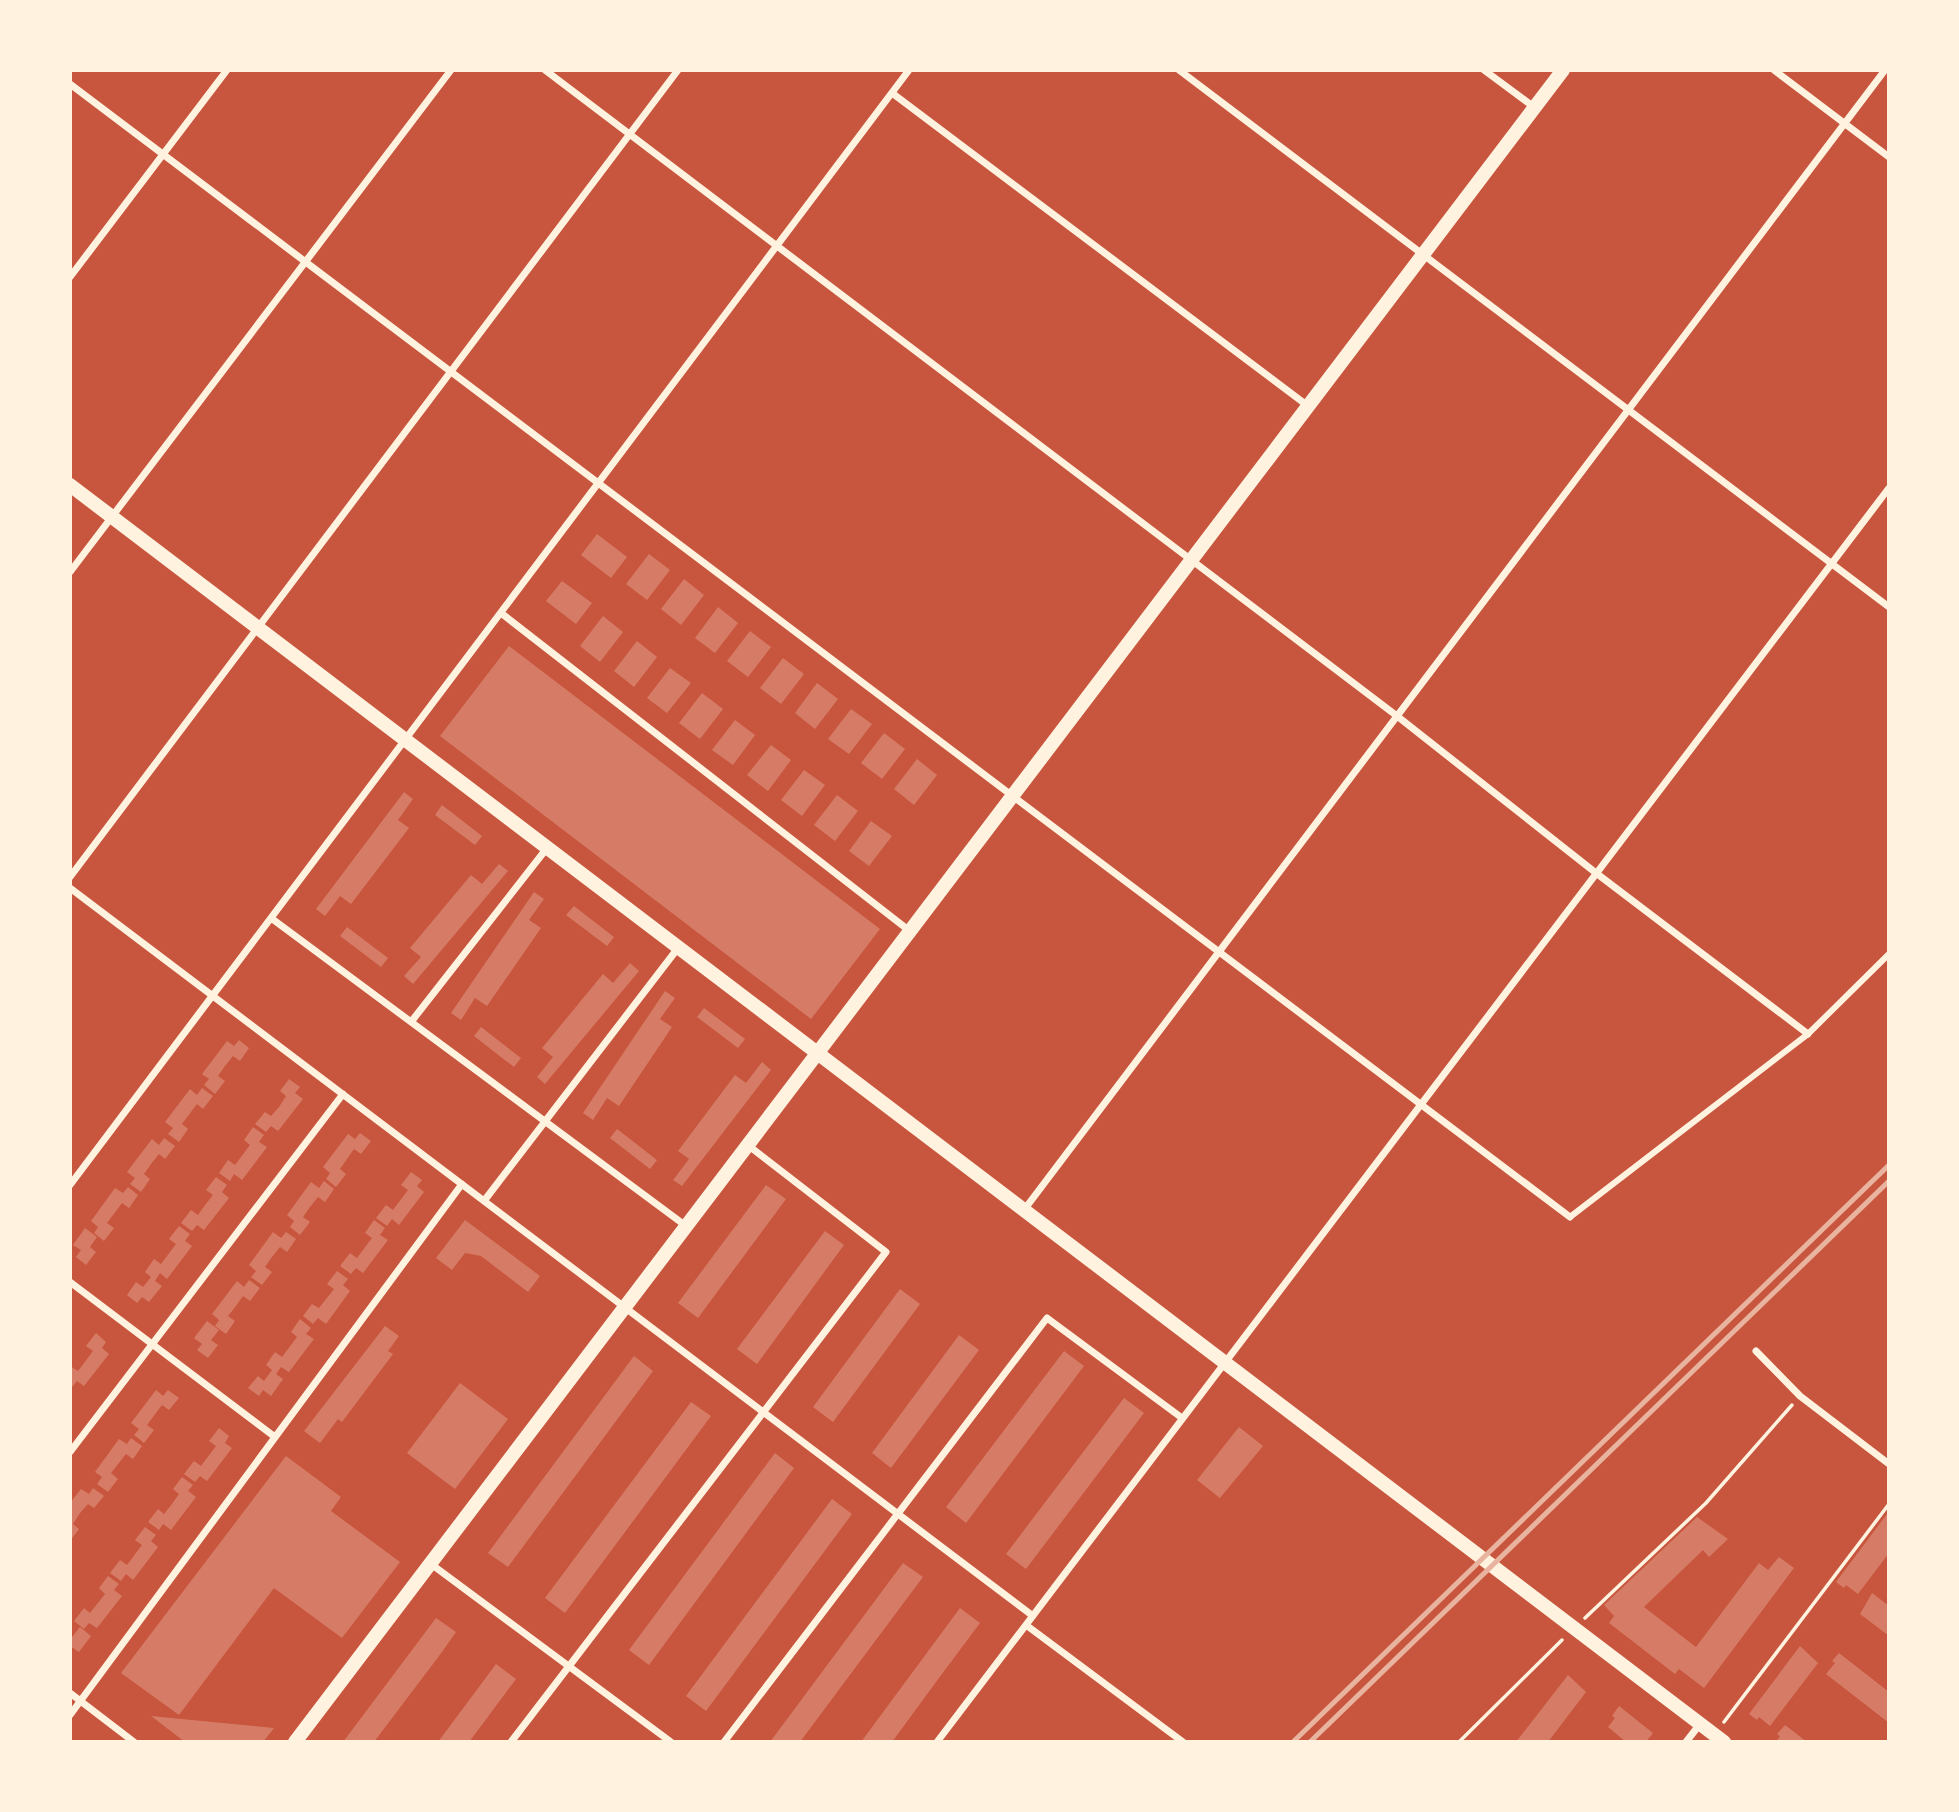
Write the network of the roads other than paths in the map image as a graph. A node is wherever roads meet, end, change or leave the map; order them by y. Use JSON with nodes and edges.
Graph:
{"nodes":[{"id":1,"x":227,"y":70,"type":"edge"},
{"id":2,"x":451,"y":70,"type":"edge"},
{"id":3,"x":545,"y":70,"type":"edge"},
{"id":4,"x":678,"y":70,"type":"edge"},
{"id":5,"x":909,"y":70,"type":"edge"},
{"id":6,"x":1179,"y":70,"type":"edge"},
{"id":7,"x":1485,"y":70,"type":"edge"},
{"id":8,"x":1563,"y":70,"type":"edge"},
{"id":9,"x":1774,"y":70,"type":"edge"},
{"id":10,"x":1885,"y":70,"type":"edge"},
{"id":11,"x":70,"y":84,"type":"edge"},
{"id":12,"x":892,"y":93,"type":"junction"},
{"id":13,"x":1535,"y":107,"type":"junction"},
{"id":14,"x":1845,"y":123,"type":"junction"},
{"id":15,"x":630,"y":134,"type":"junction"},
{"id":16,"x":163,"y":154,"type":"junction"},
{"id":17,"x":1889,"y":157,"type":"edge"},
{"id":18,"x":777,"y":245,"type":"junction"},
{"id":19,"x":1423,"y":254,"type":"junction"},
{"id":20,"x":305,"y":262,"type":"junction"},
{"id":21,"x":70,"y":277,"type":"edge"},
{"id":22,"x":450,"y":372,"type":"junction"},
{"id":23,"x":1308,"y":407,"type":"junction"},
{"id":24,"x":1628,"y":410,"type":"junction"},
{"id":25,"x":598,"y":483,"type":"junction"},
{"id":26,"x":70,"y":485,"type":"edge"},
{"id":27,"x":1889,"y":488,"type":"edge"},
{"id":28,"x":112,"y":517,"type":"junction"},
{"id":29,"x":1192,"y":561,"type":"junction"},
{"id":30,"x":1832,"y":563,"type":"junction"},
{"id":31,"x":70,"y":572,"type":"edge"},
{"id":32,"x":1889,"y":607,"type":"edge"},
{"id":33,"x":501,"y":613,"type":"junction"},
{"id":34,"x":258,"y":628,"type":"junction"},
{"id":35,"x":1397,"y":716,"type":"junction"},
{"id":36,"x":405,"y":740,"type":"junction"},
{"id":37,"x":1013,"y":797,"type":"junction"},
{"id":38,"x":547,"y":847,"type":"junction"},
{"id":39,"x":1596,"y":873,"type":"junction"},
{"id":40,"x":70,"y":877,"type":"edge"},
{"id":41,"x":70,"y":888,"type":"edge"},
{"id":42,"x":271,"y":918,"type":"junction"},
{"id":43,"x":911,"y":932,"type":"junction"},
{"id":44,"x":678,"y":948,"type":"junction"},
{"id":45,"x":1219,"y":952,"type":"junction"},
{"id":46,"x":1889,"y":954,"type":"edge"},
{"id":47,"x":212,"y":995,"type":"junction"},
{"id":48,"x":411,"y":1022,"type":"junction"},
{"id":49,"x":1808,"y":1034,"type":"junction"},
{"id":50,"x":818,"y":1054,"type":"junction"},
{"id":51,"x":343,"y":1094,"type":"junction"},
{"id":52,"x":1420,"y":1104,"type":"junction"},
{"id":53,"x":545,"y":1121,"type":"junction"},
{"id":54,"x":749,"y":1146,"type":"junction"},
{"id":55,"x":462,"y":1184,"type":"junction"},
{"id":56,"x":70,"y":1185,"type":"edge"},
{"id":57,"x":484,"y":1201,"type":"junction"},
{"id":58,"x":1023,"y":1210,"type":"junction"},
{"id":59,"x":1570,"y":1217,"type":"joint"},
{"id":60,"x":687,"y":1227,"type":"junction"},
{"id":61,"x":70,"y":1282,"type":"edge"},
{"id":62,"x":625,"y":1308,"type":"junction"},
{"id":63,"x":152,"y":1344,"type":"junction"},
{"id":64,"x":1756,"y":1351,"type":"dead end"},
{"id":65,"x":1223,"y":1363,"type":"junction"},
{"id":66,"x":764,"y":1413,"type":"junction"},
{"id":67,"x":1182,"y":1418,"type":"junction"},
{"id":68,"x":275,"y":1437,"type":"junction"},
{"id":69,"x":70,"y":1452,"type":"edge"},
{"id":70,"x":1889,"y":1464,"type":"edge"},
{"id":71,"x":898,"y":1514,"type":"junction"},
{"id":72,"x":431,"y":1564,"type":"junction"},
{"id":73,"x":1032,"y":1616,"type":"junction"},
{"id":74,"x":1026,"y":1625,"type":"junction"},
{"id":75,"x":569,"y":1666,"type":"junction"},
{"id":76,"x":70,"y":1693,"type":"edge"},
{"id":77,"x":80,"y":1701,"type":"junction"},
{"id":78,"x":70,"y":1715,"type":"edge"},
{"id":79,"x":1700,"y":1724,"type":"junction"},
{"id":80,"x":1719,"y":1738,"type":"edge"},
{"id":81,"x":134,"y":1742,"type":"edge"},
{"id":82,"x":295,"y":1742,"type":"edge"},
{"id":83,"x":511,"y":1742,"type":"edge"},
{"id":84,"x":671,"y":1742,"type":"edge"},
{"id":85,"x":724,"y":1742,"type":"edge"},
{"id":86,"x":937,"y":1742,"type":"edge"},
{"id":87,"x":1183,"y":1742,"type":"edge"},
{"id":88,"x":1686,"y":1742,"type":"edge"}],
"edges":[{"from":1,"to":16,"type":"street"},
{"from":2,"to":20,"type":"street"},
{"from":3,"to":15,"type":"street"},
{"from":4,"to":15,"type":"street"},
{"from":5,"to":12,"type":"street"},
{"from":6,"to":19,"type":"street"},
{"from":7,"to":13,"type":"street"},
{"from":8,"to":13,"type":"main road"},
{"from":9,"to":14,"type":"street"},
{"from":10,"to":14,"type":"street"},
{"from":11,"to":16,"type":"street"},
{"from":12,"to":18,"type":"street"},
{"from":12,"to":23,"type":"street"},
{"from":13,"to":19,"type":"main road"},
{"from":14,"to":17,"type":"street"},
{"from":14,"to":24,"type":"street"},
{"from":15,"to":18,"type":"street"},
{"from":15,"to":22,"type":"street"},
{"from":16,"to":20,"type":"street"},
{"from":16,"to":21,"type":"street"},
{"from":18,"to":25,"type":"street"},
{"from":18,"to":29,"type":"street"},
{"from":19,"to":23,"type":"main road"},
{"from":19,"to":24,"type":"street"},
{"from":20,"to":22,"type":"street"},
{"from":20,"to":28,"type":"street"},
{"from":22,"to":25,"type":"street"},
{"from":22,"to":34,"type":"street"},
{"from":23,"to":29,"type":"main road"},
{"from":24,"to":30,"type":"street"},
{"from":24,"to":35,"type":"street"},
{"from":25,"to":33,"type":"street"},
{"from":25,"to":37,"type":"street"},
{"from":26,"to":28,"type":"main road"},
{"from":27,"to":30,"type":"street"},
{"from":28,"to":31,"type":"street"},
{"from":28,"to":34,"type":"main road"},
{"from":29,"to":35,"type":"street"},
{"from":29,"to":37,"type":"main road"},
{"from":30,"to":32,"type":"street"},
{"from":30,"to":39,"type":"street"},
{"from":33,"to":36,"type":"street"},
{"from":33,"to":43,"type":"street"},
{"from":34,"to":36,"type":"main road"},
{"from":34,"to":40,"type":"street"},
{"from":35,"to":39,"type":"street"},
{"from":35,"to":45,"type":"street"},
{"from":36,"to":38,"type":"main road"},
{"from":36,"to":42,"type":"street"},
{"from":37,"to":43,"type":"main road"},
{"from":37,"to":45,"type":"street"},
{"from":38,"to":44,"type":"main road"},
{"from":38,"to":48,"type":"street"},
{"from":39,"to":49,"type":"street"},
{"from":39,"to":52,"type":"street"},
{"from":41,"to":47,"type":"street"},
{"from":42,"to":47,"type":"street"},
{"from":42,"to":48,"type":"street"},
{"from":43,"to":50,"type":"main road"},
{"from":44,"to":50,"type":"main road"},
{"from":44,"to":53,"type":"street"},
{"from":45,"to":52,"type":"street"},
{"from":45,"to":58,"type":"street"},
{"from":46,"to":49,"type":"street"},
{"from":47,"to":51,"type":"street"},
{"from":47,"to":56,"type":"street"},
{"from":48,"to":53,"type":"street"},
{"from":49,"to":59,"type":"street"},
{"from":50,"to":54,"type":"main road"},
{"from":50,"to":58,"type":"main road"},
{"from":51,"to":55,"type":"street"},
{"from":51,"to":63,"type":"street"},
{"from":52,"to":59,"type":"street"},
{"from":52,"to":65,"type":"street"},
{"from":53,"to":57,"type":"street"},
{"from":53,"to":60,"type":"street"},
{"from":54,"to":60,"type":"main road"},
{"from":54,"to":66,"type":"street"},
{"from":55,"to":57,"type":"street"},
{"from":55,"to":68,"type":"street"},
{"from":57,"to":62,"type":"street"},
{"from":58,"to":65,"type":"main road"},
{"from":60,"to":62,"type":"main road"},
{"from":61,"to":63,"type":"street"},
{"from":62,"to":66,"type":"street"},
{"from":62,"to":72,"type":"main road"},
{"from":63,"to":68,"type":"street"},
{"from":63,"to":69,"type":"street"},
{"from":64,"to":70,"type":"street"},
{"from":65,"to":67,"type":"street"},
{"from":65,"to":79,"type":"main road"},
{"from":66,"to":71,"type":"street"},
{"from":66,"to":75,"type":"street"},
{"from":67,"to":71,"type":"street"},
{"from":67,"to":73,"type":"street"},
{"from":68,"to":77,"type":"street"},
{"from":71,"to":73,"type":"street"},
{"from":71,"to":85,"type":"street"},
{"from":72,"to":75,"type":"street"},
{"from":72,"to":82,"type":"main road"},
{"from":73,"to":74,"type":"street"},
{"from":74,"to":86,"type":"street"},
{"from":74,"to":87,"type":"street"},
{"from":75,"to":83,"type":"street"},
{"from":75,"to":84,"type":"street"},
{"from":76,"to":77,"type":"street"},
{"from":77,"to":78,"type":"street"},
{"from":77,"to":81,"type":"street"},
{"from":79,"to":80,"type":"main road"},
{"from":79,"to":88,"type":"street"}]}
